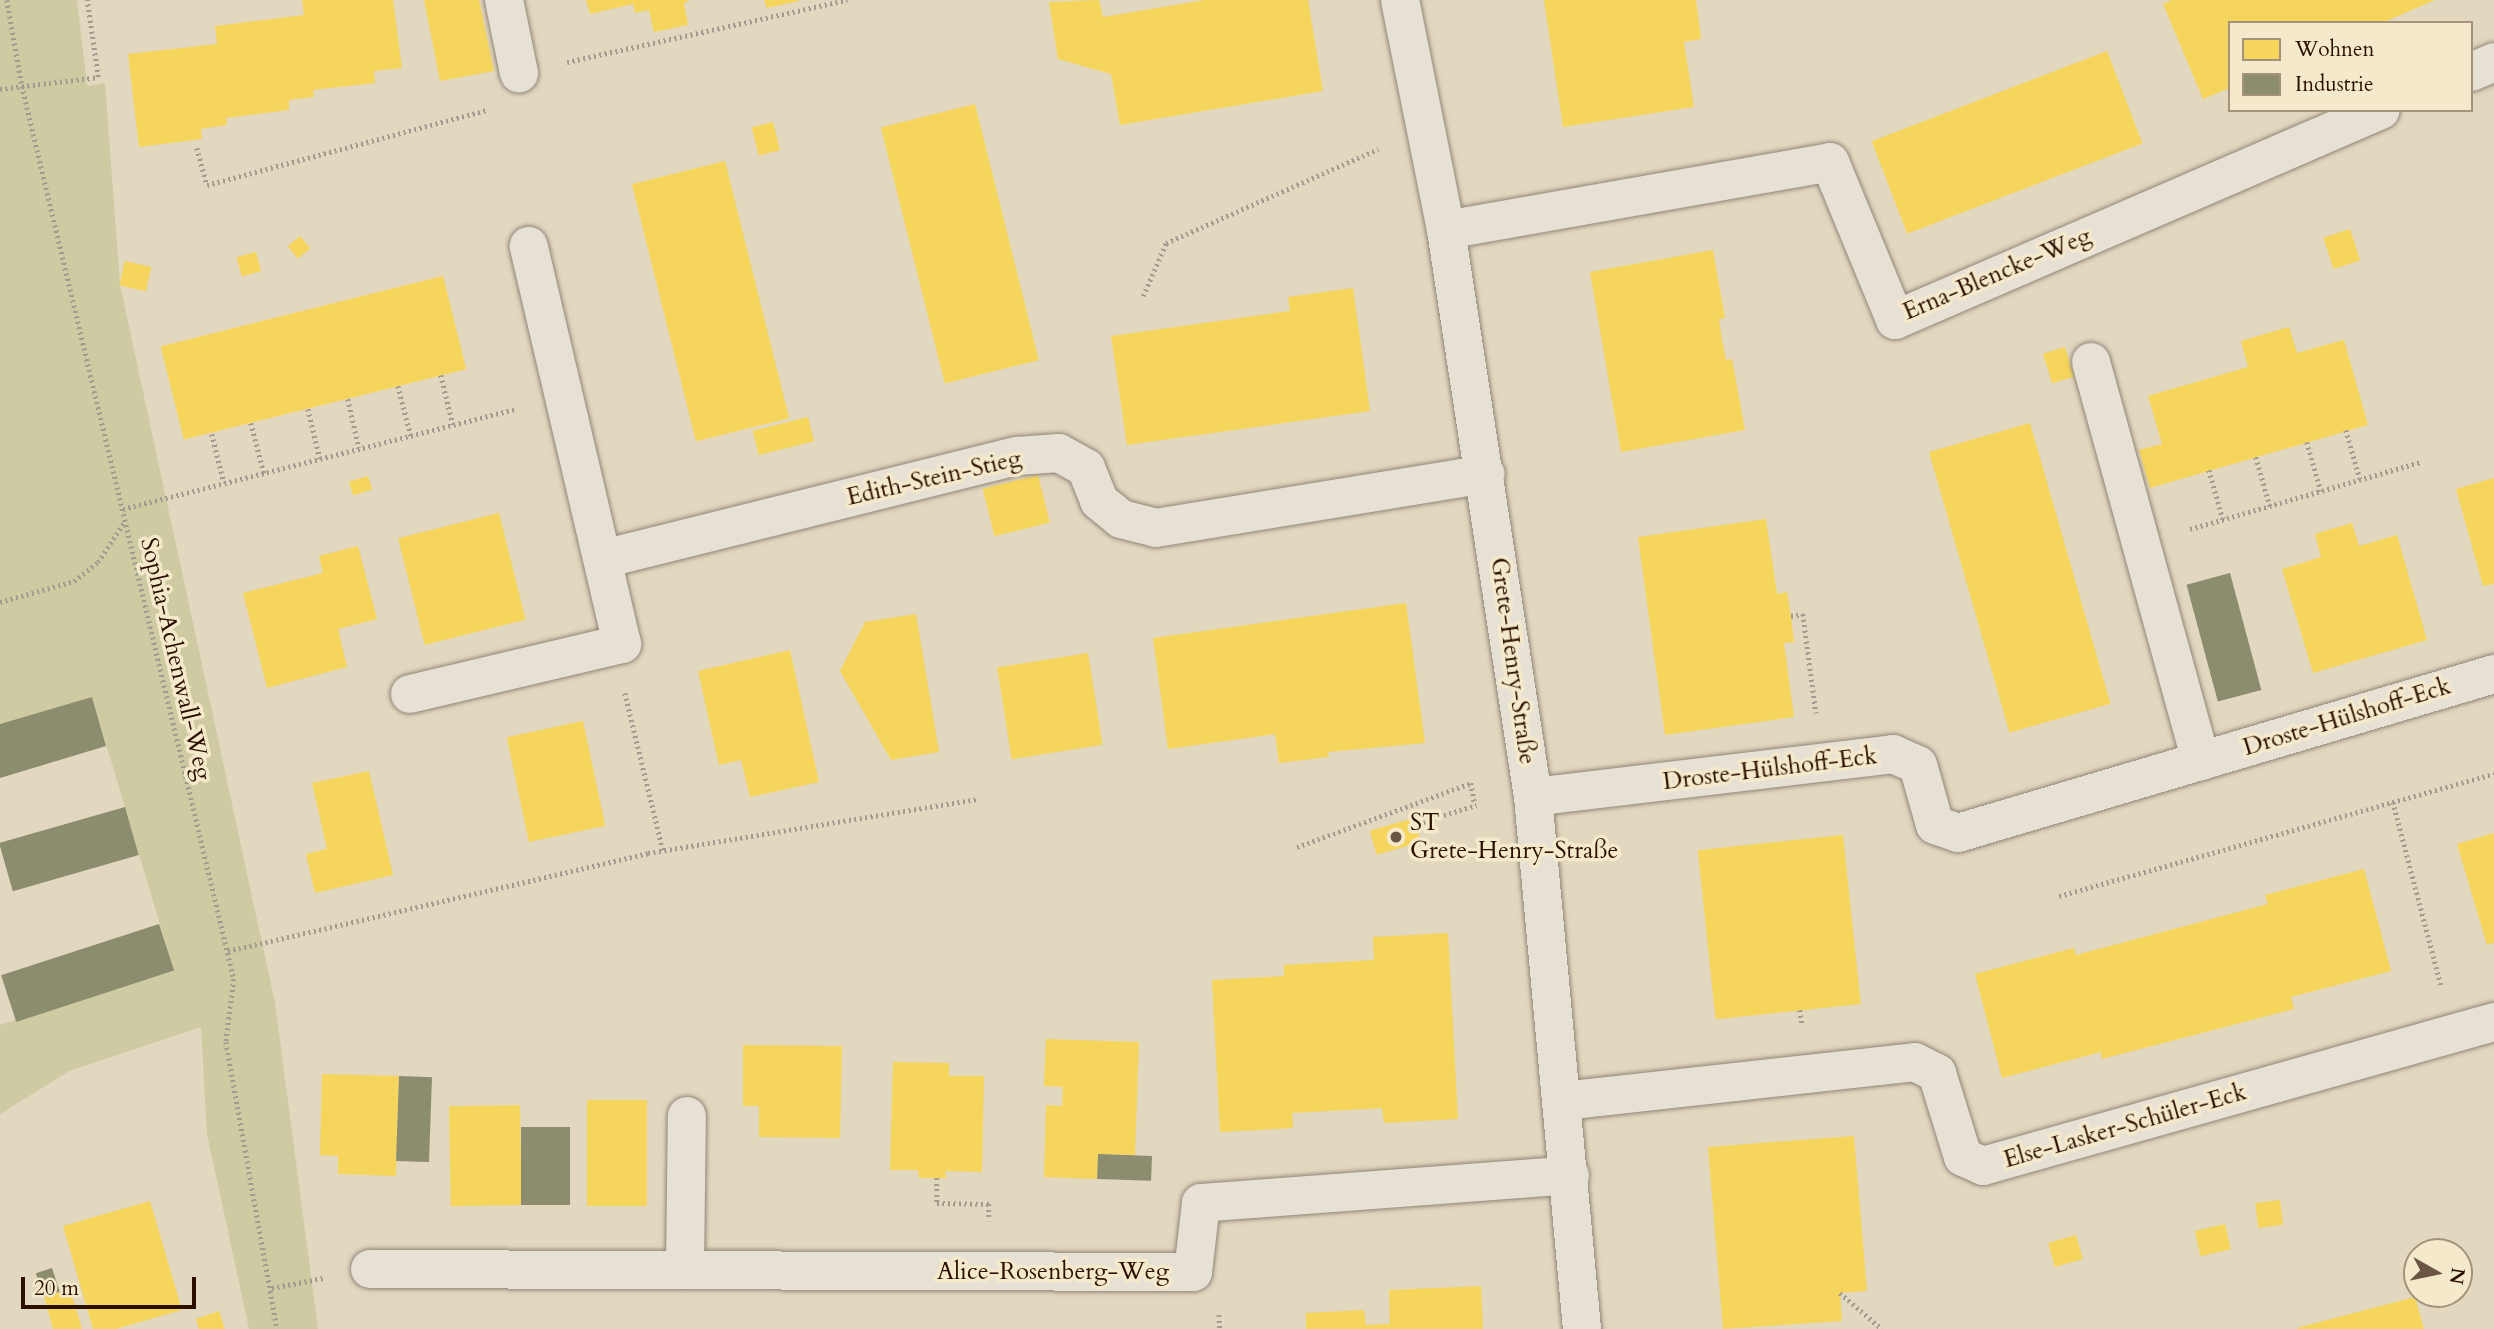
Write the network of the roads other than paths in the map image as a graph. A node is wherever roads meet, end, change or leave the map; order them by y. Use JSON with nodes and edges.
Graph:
{"nodes":[{"id":1,"x":503,"y":0,"type":"edge"},
{"id":2,"x":1399,"y":0,"type":"edge"},
{"id":3,"x":2494,"y":62,"type":"edge"},
{"id":4,"x":2473,"y":71,"type":"edge"},
{"id":5,"x":519,"y":73,"type":"road end"},
{"id":6,"x":2376,"y":112,"type":"edge"},
{"id":7,"x":1446,"y":230,"type":"junction"},
{"id":8,"x":529,"y":246,"type":"dead end"},
{"id":9,"x":2091,"y":362,"type":"dead end"},
{"id":10,"x":1486,"y":474,"type":"junction"},
{"id":11,"x":603,"y":559,"type":"junction"},
{"id":12,"x":2494,"y":674,"type":"edge"},
{"id":13,"x":410,"y":694,"type":"dead end"},
{"id":14,"x":2201,"y":761,"type":"junction"},
{"id":15,"x":1533,"y":797,"type":"junction"},
{"id":16,"x":2494,"y":1022,"type":"edge"},
{"id":17,"x":1563,"y":1101,"type":"junction"},
{"id":18,"x":687,"y":1116,"type":"dead end"},
{"id":19,"x":1570,"y":1175,"type":"junction"},
{"id":20,"x":370,"y":1269,"type":"dead end"},
{"id":21,"x":685,"y":1270,"type":"junction"},
{"id":22,"x":1581,"y":1329,"type":"edge"}],
"edges":[{"from":1,"to":5,"type":"street"},
{"from":2,"to":7,"type":"street","name":"Grete-Henry-Straße"},
{"from":3,"to":4,"type":"street"},
{"from":6,"to":7,"type":"street","name":"Erna-Blencke-Weg"},
{"from":7,"to":10,"type":"street","name":"Grete-Henry-Straße"},
{"from":8,"to":11,"type":"street"},
{"from":9,"to":14,"type":"street"},
{"from":10,"to":11,"type":"street","name":"Edith-Stein-Stieg"},
{"from":10,"to":15,"type":"street","name":"Grete-Henry-Straße"},
{"from":11,"to":13,"type":"street"},
{"from":12,"to":14,"type":"street","name":"Droste-Hülshoff-Eck"},
{"from":14,"to":15,"type":"street","name":"Droste-Hülshoff-Eck"},
{"from":15,"to":17,"type":"street","name":"Grete-Henry-Straße"},
{"from":16,"to":17,"type":"street","name":"Else-Lasker-Schüler-Eck"},
{"from":17,"to":19,"type":"street","name":"Grete-Henry-Straße"},
{"from":18,"to":21,"type":"street"},
{"from":19,"to":21,"type":"street","name":"Alice-Rosenberg-Weg"},
{"from":19,"to":22,"type":"street","name":"Grete-Henry-Straße"},
{"from":20,"to":21,"type":"street","name":"Alice-Rosenberg-Weg"}]}
